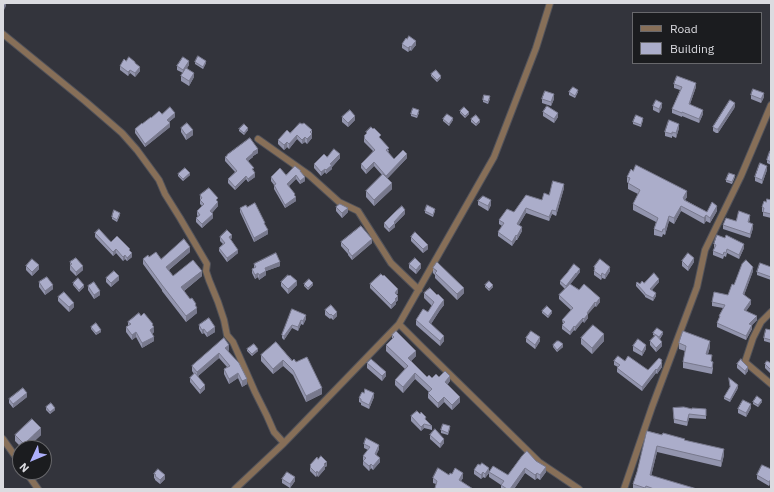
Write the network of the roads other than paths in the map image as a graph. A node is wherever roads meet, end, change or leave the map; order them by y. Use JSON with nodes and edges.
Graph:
{"nodes":[{"id":1,"x":550,"y":3,"type":"edge"},
{"id":2,"x":3,"y":34,"type":"edge"},
{"id":3,"x":771,"y":105,"type":"edge"},
{"id":4,"x":258,"y":139,"type":"dead end"},
{"id":5,"x":419,"y":290,"type":"junction"},
{"id":6,"x":771,"y":312,"type":"edge"},
{"id":7,"x":400,"y":324,"type":"junction"},
{"id":8,"x":771,"y":384,"type":"edge"},
{"id":9,"x":3,"y":439,"type":"edge"},
{"id":10,"x":284,"y":443,"type":"junction"},
{"id":11,"x":12,"y":452,"type":"edge"},
{"id":12,"x":32,"y":480,"type":"edge"},
{"id":13,"x":38,"y":489,"type":"edge"},
{"id":14,"x":235,"y":489,"type":"edge"},
{"id":15,"x":579,"y":489,"type":"edge"},
{"id":16,"x":624,"y":489,"type":"edge"}],
"edges":[{"from":1,"to":5,"type":"street"},
{"from":2,"to":10,"type":"street"},
{"from":3,"to":16,"type":"street"},
{"from":4,"to":5,"type":"street"},
{"from":5,"to":7,"type":"street"},
{"from":6,"to":8,"type":"street"},
{"from":7,"to":10,"type":"street"},
{"from":7,"to":15,"type":"street"},
{"from":9,"to":11,"type":"street"},
{"from":10,"to":14,"type":"street"},
{"from":12,"to":13,"type":"street"}]}
